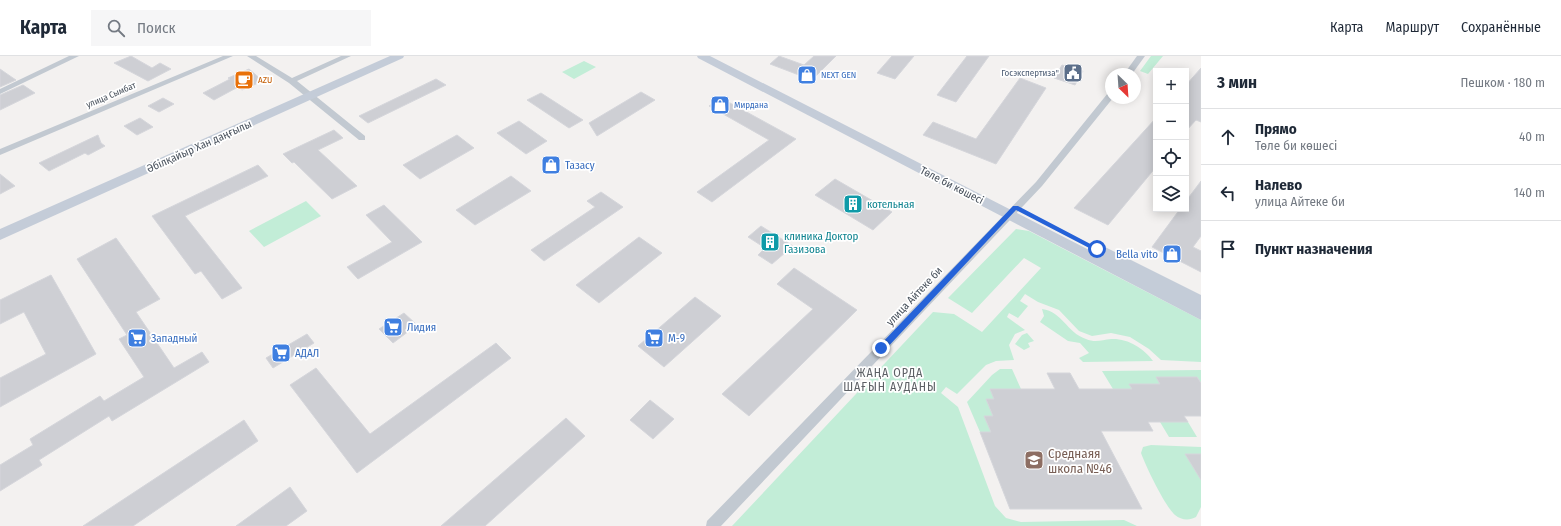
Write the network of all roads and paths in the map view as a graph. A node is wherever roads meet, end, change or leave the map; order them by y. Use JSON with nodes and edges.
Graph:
{"nodes":[{"id":1,"x":75,"y":56,"type":"edge"},
{"id":2,"x":229,"y":56,"type":"edge"},
{"id":3,"x":251,"y":56,"type":"edge"},
{"id":4,"x":347,"y":56,"type":"edge"},
{"id":5,"x":383,"y":56,"type":"edge"},
{"id":6,"x":399,"y":56,"type":"edge"},
{"id":7,"x":702,"y":56,"type":"edge"},
{"id":8,"x":716,"y":56,"type":"edge"},
{"id":9,"x":1141,"y":56,"type":"edge"},
{"id":10,"x":1132,"y":68,"type":"edge"},
{"id":11,"x":292,"y":81,"type":"junction"},
{"id":12,"x":0,"y":92,"type":"edge"},
{"id":13,"x":311,"y":96,"type":"junction"},
{"id":14,"x":1105,"y":102,"type":"edge"},
{"id":15,"x":362,"y":138,"type":"dead end"},
{"id":16,"x":0,"y":152,"type":"edge"},
{"id":17,"x":1012,"y":211,"type":"junction"},
{"id":18,"x":0,"y":227,"type":"edge"},
{"id":19,"x":0,"y":235,"type":"edge"},
{"id":20,"x":1201,"y":302,"type":"edge"},
{"id":21,"x":1201,"y":314,"type":"edge"},
{"id":22,"x":712,"y":526,"type":"edge"}],
"edges":[{"from":1,"to":12,"type":"street"},
{"from":2,"to":16,"type":"street","name":"улица Сымбат"},
{"from":3,"to":11,"type":"street"},
{"from":4,"to":11,"type":"street"},
{"from":5,"to":13,"type":"main road","name":"Әбілқайыр Хан даңғылы"},
{"from":6,"to":13,"type":"main road","name":"Әбілқайыр Хан даңғылы"},
{"from":7,"to":17,"type":"main road","name":"Төле би көшесі"},
{"from":8,"to":17,"type":"main road","name":"Төле би көшесі"},
{"from":9,"to":10,"type":"street"},
{"from":11,"to":13,"type":"street"},
{"from":13,"to":15,"type":"street"},
{"from":13,"to":18,"type":"main road","name":"Әбілқайыр Хан даңғылы"},
{"from":13,"to":19,"type":"main road","name":"Әбілқайыр Хан даңғылы"},
{"from":14,"to":17,"type":"street","name":"улица Айтеке би"},
{"from":17,"to":20,"type":"main road","name":"Төле би көшесі"},
{"from":17,"to":21,"type":"main road","name":"Төле би көшесі"},
{"from":17,"to":22,"type":"street","name":"улица Айтеке би"}]}
